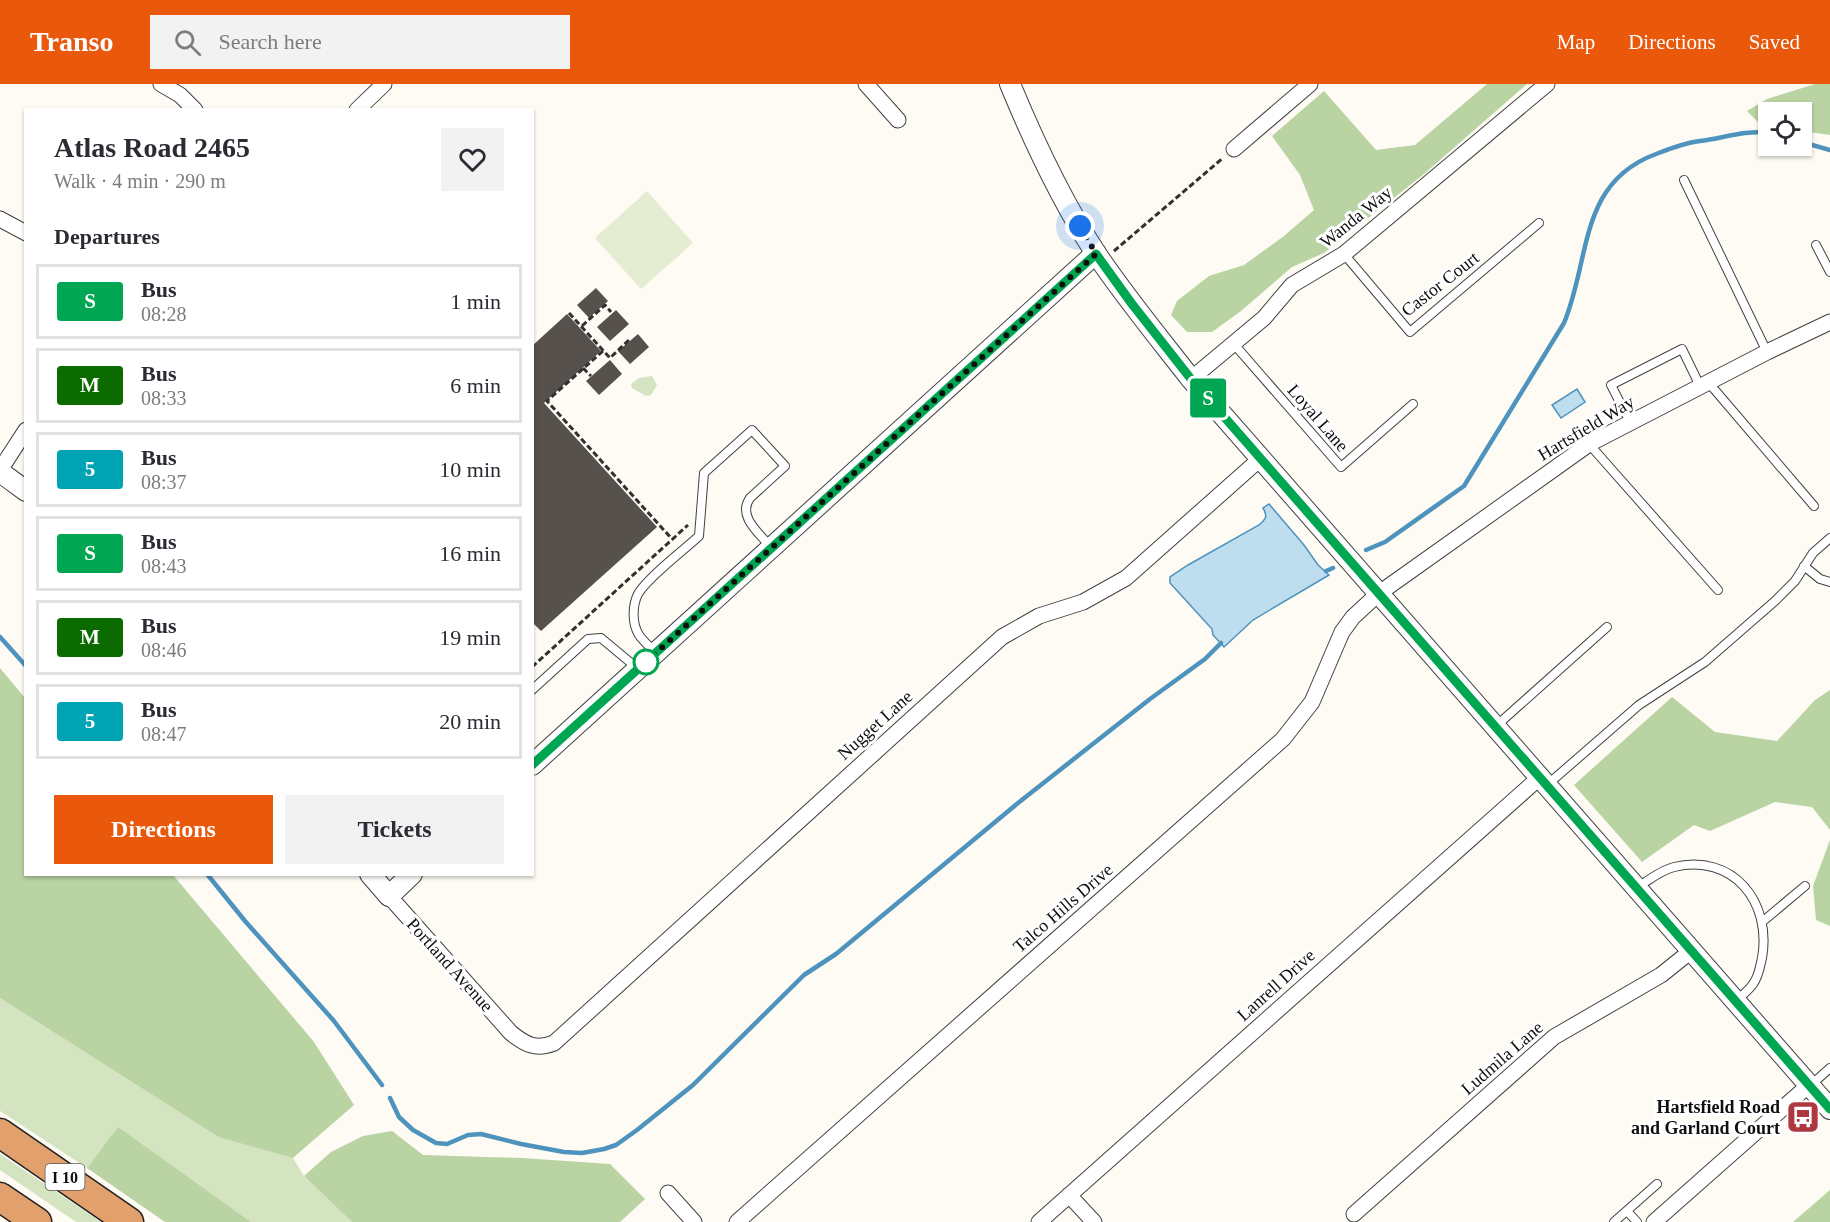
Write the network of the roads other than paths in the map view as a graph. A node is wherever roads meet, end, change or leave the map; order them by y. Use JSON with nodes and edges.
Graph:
{"nodes":[{"id":1,"x":161,"y":84,"type":"edge"},
{"id":2,"x":384,"y":84,"type":"edge"},
{"id":3,"x":866,"y":84,"type":"edge"},
{"id":4,"x":1010,"y":84,"type":"edge"},
{"id":5,"x":1310,"y":84,"type":"edge"},
{"id":6,"x":1547,"y":84,"type":"edge"},
{"id":7,"x":193,"y":108,"type":"edge"},
{"id":8,"x":359,"y":108,"type":"edge"},
{"id":9,"x":898,"y":120,"type":"dead end"},
{"id":10,"x":1234,"y":149,"type":"road end"},
{"id":11,"x":1684,"y":180,"type":"dead end"},
{"id":12,"x":0,"y":219,"type":"edge"},
{"id":13,"x":1539,"y":223,"type":"dead end"},
{"id":14,"x":24,"y":232,"type":"edge"},
{"id":15,"x":1816,"y":245,"type":"dead end"},
{"id":16,"x":1344,"y":254,"type":"junction"},
{"id":17,"x":1099,"y":257,"type":"junction"},
{"id":18,"x":1830,"y":272,"type":"edge"},
{"id":19,"x":1829,"y":324,"type":"edge"},
{"id":20,"x":1233,"y":343,"type":"junction"},
{"id":21,"x":1767,"y":352,"type":"junction"},
{"id":22,"x":1191,"y":379,"type":"junction"},
{"id":23,"x":1704,"y":384,"type":"junction"},
{"id":24,"x":1413,"y":404,"type":"dead end"},
{"id":25,"x":1630,"y":422,"type":"junction"},
{"id":26,"x":24,"y":433,"type":"edge"},
{"id":27,"x":1589,"y":444,"type":"junction"},
{"id":28,"x":1260,"y":459,"type":"junction"},
{"id":29,"x":0,"y":471,"type":"edge"},
{"id":30,"x":24,"y":489,"type":"edge"},
{"id":31,"x":1814,"y":506,"type":"dead end"},
{"id":32,"x":1830,"y":538,"type":"edge"},
{"id":33,"x":772,"y":548,"type":"junction"},
{"id":34,"x":1804,"y":566,"type":"junction"},
{"id":35,"x":1830,"y":582,"type":"edge"},
{"id":36,"x":1718,"y":590,"type":"dead end"},
{"id":37,"x":1378,"y":594,"type":"junction"},
{"id":38,"x":1606,"y":627,"type":"dead end"},
{"id":39,"x":656,"y":653,"type":"junction"},
{"id":40,"x":638,"y":669,"type":"junction"},
{"id":41,"x":534,"y":688,"type":"edge"},
{"id":42,"x":1495,"y":727,"type":"junction"},
{"id":43,"x":537,"y":758,"type":"edge"},
{"id":44,"x":1542,"y":782,"type":"junction"},
{"id":45,"x":372,"y":876,"type":"edge"},
{"id":46,"x":410,"y":876,"type":"edge"},
{"id":47,"x":1804,"y":886,"type":"dead end"},
{"id":48,"x":1636,"y":888,"type":"junction"},
{"id":49,"x":389,"y":896,"type":"junction"},
{"id":50,"x":1762,"y":922,"type":"junction"},
{"id":51,"x":1691,"y":951,"type":"junction"},
{"id":52,"x":1736,"y":1002,"type":"junction"},
{"id":53,"x":536,"y":1047,"type":"joint"},
{"id":54,"x":1830,"y":1068,"type":"edge"},
{"id":55,"x":1809,"y":1086,"type":"junction"},
{"id":56,"x":1830,"y":1109,"type":"edge"},
{"id":57,"x":0,"y":1133,"type":"edge"},
{"id":58,"x":1657,"y":1184,"type":"dead end"},
{"id":59,"x":668,"y":1193,"type":"dead end"},
{"id":60,"x":1069,"y":1195,"type":"junction"},
{"id":61,"x":0,"y":1197,"type":"edge"},
{"id":62,"x":1627,"y":1211,"type":"junction"},
{"id":63,"x":1354,"y":1214,"type":"dead end"},
{"id":64,"x":37,"y":1222,"type":"edge"},
{"id":65,"x":129,"y":1222,"type":"edge"},
{"id":66,"x":694,"y":1222,"type":"edge"},
{"id":67,"x":737,"y":1222,"type":"edge"},
{"id":68,"x":1039,"y":1222,"type":"edge"},
{"id":69,"x":1094,"y":1222,"type":"edge"},
{"id":70,"x":1614,"y":1222,"type":"edge"},
{"id":71,"x":1637,"y":1222,"type":"edge"},
{"id":72,"x":1654,"y":1222,"type":"edge"}],
"edges":[{"from":1,"to":7,"type":"street"},
{"from":2,"to":8,"type":"street"},
{"from":3,"to":9,"type":"street"},
{"from":4,"to":17,"type":"street"},
{"from":5,"to":10,"type":"street"},
{"from":6,"to":16,"type":"street","name":"Wanda Way"},
{"from":11,"to":21,"type":"lane"},
{"from":12,"to":14,"type":"street"},
{"from":13,"to":16,"type":"lane","name":"Castor Court"},
{"from":15,"to":18,"type":"lane"},
{"from":16,"to":20,"type":"street","name":"Wanda Way"},
{"from":17,"to":22,"type":"street"},
{"from":17,"to":33,"type":"street"},
{"from":19,"to":21,"type":"street","name":"Hartsfield Way"},
{"from":20,"to":22,"type":"street","name":"Wanda Way"},
{"from":20,"to":24,"type":"lane","name":"Loyal Lane"},
{"from":21,"to":23,"type":"street","name":"Hartsfield Way"},
{"from":22,"to":28,"type":"street"},
{"from":23,"to":25,"type":"street","name":"Hartsfield Way"},
{"from":23,"to":25,"type":"lane"},
{"from":23,"to":31,"type":"lane"},
{"from":25,"to":27,"type":"street","name":"Hartsfield Way"},
{"from":26,"to":29,"type":"street"},
{"from":27,"to":36,"type":"lane"},
{"from":27,"to":37,"type":"street","name":"Hartsfield Way"},
{"from":28,"to":37,"type":"street"},
{"from":28,"to":53,"type":"street","name":"Nugget Lane"},
{"from":29,"to":30,"type":"street"},
{"from":32,"to":34,"type":"lane"},
{"from":33,"to":39,"type":"street"},
{"from":33,"to":39,"type":"lane"},
{"from":34,"to":35,"type":"lane"},
{"from":34,"to":44,"type":"lane"},
{"from":37,"to":42,"type":"street"},
{"from":37,"to":67,"type":"street","name":"Talco Hills Drive"},
{"from":38,"to":42,"type":"lane"},
{"from":39,"to":40,"type":"street"},
{"from":40,"to":41,"type":"lane"},
{"from":40,"to":43,"type":"street"},
{"from":42,"to":44,"type":"street"},
{"from":44,"to":48,"type":"street"},
{"from":44,"to":60,"type":"street","name":"Lanrell Drive"},
{"from":45,"to":49,"type":"street","name":"Portland Avenue"},
{"from":46,"to":49,"type":"street"},
{"from":47,"to":50,"type":"lane"},
{"from":48,"to":50,"type":"lane"},
{"from":48,"to":51,"type":"street"},
{"from":49,"to":53,"type":"street","name":"Portland Avenue"},
{"from":50,"to":52,"type":"lane"},
{"from":51,"to":52,"type":"street"},
{"from":51,"to":63,"type":"street","name":"Ludmila Lane"},
{"from":52,"to":55,"type":"street"},
{"from":54,"to":55,"type":"lane"},
{"from":55,"to":56,"type":"street"},
{"from":55,"to":72,"type":"street"},
{"from":57,"to":65,"type":"highway","number":"I 10"},
{"from":58,"to":62,"type":"lane"},
{"from":59,"to":66,"type":"street"},
{"from":60,"to":68,"type":"street","name":"Lanrell Drive"},
{"from":60,"to":69,"type":"street"},
{"from":61,"to":64,"type":"highway"},
{"from":62,"to":70,"type":"lane"},
{"from":62,"to":71,"type":"lane"}]}
